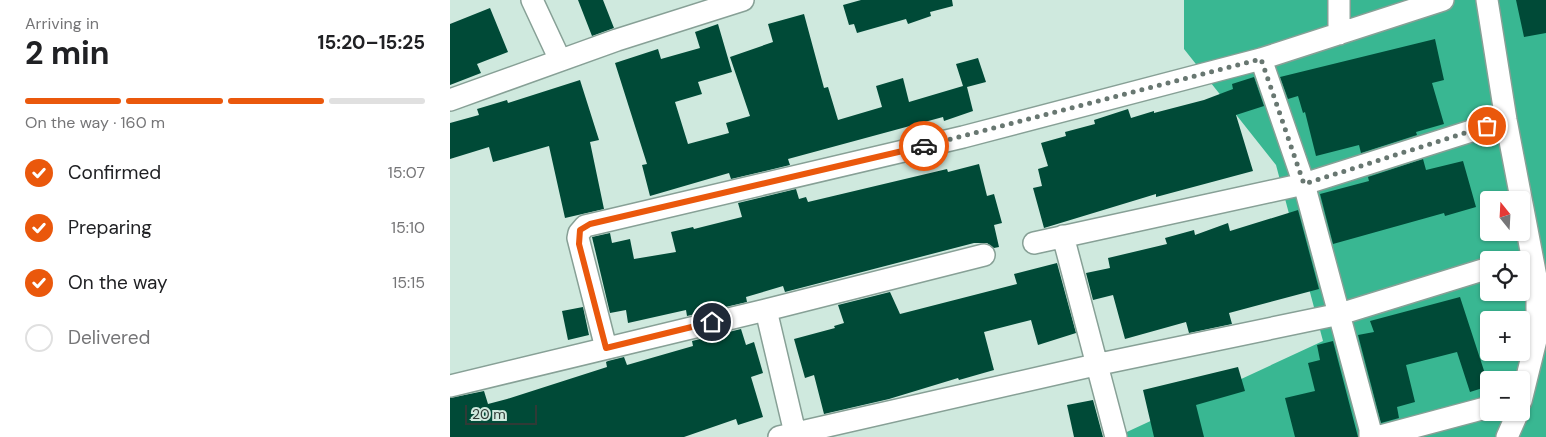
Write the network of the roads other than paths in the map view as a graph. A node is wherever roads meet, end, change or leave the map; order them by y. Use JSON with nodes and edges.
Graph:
{"nodes":[{"id":1,"x":532,"y":0,"type":"edge"},
{"id":2,"x":743,"y":0,"type":"edge"},
{"id":3,"x":1339,"y":0,"type":"edge"},
{"id":4,"x":1443,"y":0,"type":"edge"},
{"id":5,"x":1487,"y":0,"type":"edge"},
{"id":6,"x":1339,"y":34,"type":"junction"},
{"id":7,"x":1261,"y":59,"type":"junction"},
{"id":8,"x":560,"y":60,"type":"junction"},
{"id":9,"x":450,"y":100,"type":"edge"},
{"id":10,"x":1506,"y":120,"type":"junction"},
{"id":11,"x":1304,"y":184,"type":"junction"},
{"id":12,"x":1063,"y":236,"type":"junction"},
{"id":13,"x":1034,"y":243,"type":"dead end"},
{"id":14,"x":1523,"y":251,"type":"edge"},
{"id":15,"x":984,"y":255,"type":"dead end"},
{"id":16,"x":1480,"y":271,"type":"edge"},
{"id":17,"x":1530,"y":278,"type":"edge"},
{"id":18,"x":766,"y":310,"type":"junction"},
{"id":19,"x":1340,"y":314,"type":"junction"},
{"id":20,"x":606,"y":348,"type":"junction"},
{"id":21,"x":1095,"y":365,"type":"junction"},
{"id":22,"x":1529,"y":371,"type":"edge"},
{"id":23,"x":450,"y":386,"type":"edge"},
{"id":24,"x":1480,"y":409,"type":"edge"},
{"id":25,"x":1514,"y":421,"type":"edge"},
{"id":26,"x":787,"y":435,"type":"edge"},
{"id":27,"x":1116,"y":437,"type":"edge"},
{"id":28,"x":1370,"y":437,"type":"edge"},
{"id":29,"x":1377,"y":437,"type":"edge"},
{"id":30,"x":1508,"y":437,"type":"edge"}],
"edges":[{"from":1,"to":8,"type":"street"},
{"from":2,"to":8,"type":"street"},
{"from":3,"to":6,"type":"street"},
{"from":4,"to":6,"type":"street"},
{"from":5,"to":10,"type":"street"},
{"from":6,"to":7,"type":"street"},
{"from":7,"to":11,"type":"street"},
{"from":7,"to":20,"type":"street"},
{"from":8,"to":9,"type":"street"},
{"from":10,"to":11,"type":"street"},
{"from":10,"to":14,"type":"street"},
{"from":11,"to":12,"type":"street"},
{"from":11,"to":19,"type":"street"},
{"from":12,"to":13,"type":"street"},
{"from":12,"to":21,"type":"street"},
{"from":15,"to":18,"type":"street"},
{"from":16,"to":19,"type":"street"},
{"from":17,"to":22,"type":"street"},
{"from":18,"to":20,"type":"street"},
{"from":18,"to":26,"type":"street"},
{"from":19,"to":21,"type":"street"},
{"from":19,"to":28,"type":"street"},
{"from":20,"to":23,"type":"street"},
{"from":21,"to":26,"type":"street"},
{"from":21,"to":27,"type":"street"},
{"from":24,"to":29,"type":"street"},
{"from":25,"to":30,"type":"street"}]}
